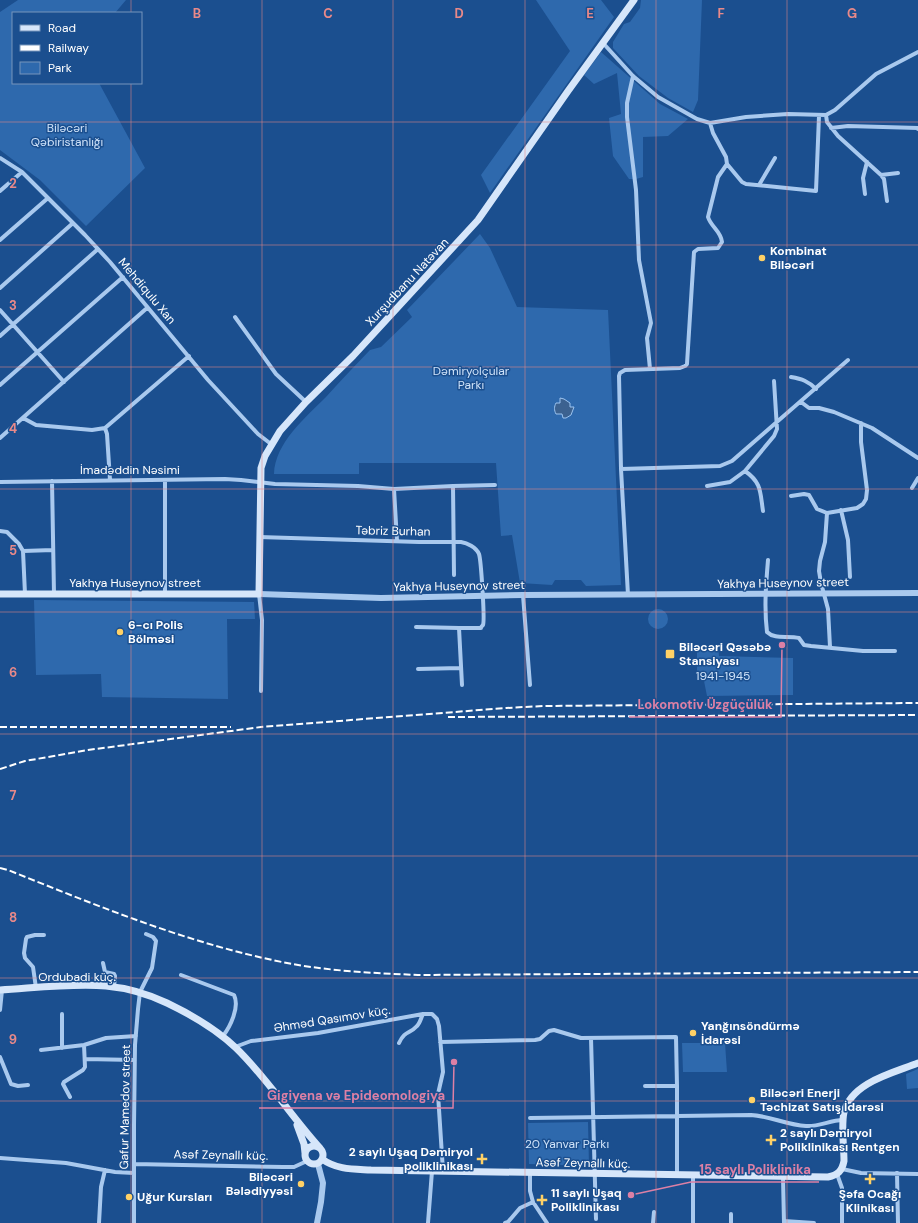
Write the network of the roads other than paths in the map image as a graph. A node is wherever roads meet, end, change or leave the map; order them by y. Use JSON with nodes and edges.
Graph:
{"nodes":[{"id":1,"x":634,"y":0,"type":"edge"},
{"id":2,"x":603,"y":43,"type":"junction"},
{"id":3,"x":918,"y":52,"type":"edge"},
{"id":4,"x":633,"y":76,"type":"junction"},
{"id":5,"x":826,"y":115,"type":"junction"},
{"id":6,"x":819,"y":116,"type":"junction"},
{"id":7,"x":710,"y":123,"type":"junction"},
{"id":8,"x":831,"y":128,"type":"junction"},
{"id":9,"x":918,"y":129,"type":"edge"},
{"id":10,"x":0,"y":158,"type":"edge"},
{"id":11,"x":775,"y":158,"type":"dead end"},
{"id":12,"x":867,"y":162,"type":"junction"},
{"id":13,"x":727,"y":164,"type":"junction"},
{"id":14,"x":22,"y":172,"type":"junction"},
{"id":15,"x":898,"y":174,"type":"dead end"},
{"id":16,"x":882,"y":175,"type":"junction"},
{"id":17,"x":759,"y":185,"type":"junction"},
{"id":18,"x":0,"y":191,"type":"edge"},
{"id":19,"x":865,"y":194,"type":"dead end"},
{"id":20,"x":48,"y":198,"type":"junction"},
{"id":21,"x":887,"y":201,"type":"dead end"},
{"id":22,"x":73,"y":223,"type":"junction"},
{"id":23,"x":0,"y":240,"type":"edge"},
{"id":24,"x":98,"y":249,"type":"junction"},
{"id":25,"x":123,"y":278,"type":"junction"},
{"id":26,"x":0,"y":288,"type":"edge"},
{"id":27,"x":147,"y":308,"type":"junction"},
{"id":28,"x":0,"y":310,"type":"edge"},
{"id":29,"x":235,"y":317,"type":"dead end"},
{"id":30,"x":13,"y":324,"type":"junction"},
{"id":31,"x":0,"y":336,"type":"edge"},
{"id":32,"x":37,"y":352,"type":"junction"},
{"id":33,"x":189,"y":356,"type":"junction"},
{"id":34,"x":848,"y":360,"type":"dead end"},
{"id":35,"x":650,"y":369,"type":"junction"},
{"id":36,"x":791,"y":377,"type":"dead end"},
{"id":37,"x":774,"y":381,"type":"dead end"},
{"id":38,"x":64,"y":382,"type":"junction"},
{"id":39,"x":0,"y":385,"type":"edge"},
{"id":40,"x":816,"y":389,"type":"junction"},
{"id":41,"x":306,"y":402,"type":"junction"},
{"id":42,"x":801,"y":402,"type":"junction"},
{"id":43,"x":23,"y":418,"type":"junction"},
{"id":44,"x":776,"y":423,"type":"junction"},
{"id":45,"x":861,"y":423,"type":"junction"},
{"id":46,"x":105,"y":428,"type":"junction"},
{"id":47,"x":0,"y":438,"type":"edge"},
{"id":48,"x":271,"y":444,"type":"junction"},
{"id":49,"x":918,"y":458,"type":"edge"},
{"id":50,"x":621,"y":469,"type":"junction"},
{"id":51,"x":746,"y":471,"type":"junction"},
{"id":52,"x":918,"y":478,"type":"edge"},
{"id":53,"x":110,"y":480,"type":"junction"},
{"id":54,"x":165,"y":480,"type":"junction"},
{"id":55,"x":52,"y":481,"type":"junction"},
{"id":56,"x":0,"y":482,"type":"edge"},
{"id":57,"x":260,"y":482,"type":"junction"},
{"id":58,"x":495,"y":485,"type":"dead end"},
{"id":59,"x":453,"y":486,"type":"junction"},
{"id":60,"x":707,"y":486,"type":"dead end"},
{"id":61,"x":394,"y":488,"type":"junction"},
{"id":62,"x":912,"y":488,"type":"dead end"},
{"id":63,"x":791,"y":496,"type":"dead end"},
{"id":64,"x":841,"y":510,"type":"junction"},
{"id":65,"x":763,"y":511,"type":"dead end"},
{"id":66,"x":827,"y":513,"type":"junction"},
{"id":67,"x":0,"y":531,"type":"edge"},
{"id":68,"x":259,"y":537,"type":"junction"},
{"id":69,"x":397,"y":541,"type":"junction"},
{"id":70,"x":453,"y":541,"type":"junction"},
{"id":71,"x":53,"y":550,"type":"junction"},
{"id":72,"x":23,"y":551,"type":"junction"},
{"id":73,"x":768,"y":560,"type":"dead end"},
{"id":74,"x":454,"y":575,"type":"dead end"},
{"id":75,"x":850,"y":577,"type":"dead end"},
{"id":76,"x":165,"y":593,"type":"junction"},
{"id":77,"x":825,"y":593,"type":"junction"},
{"id":78,"x":918,"y":593,"type":"edge"},
{"id":79,"x":0,"y":594,"type":"edge"},
{"id":80,"x":25,"y":594,"type":"junction"},
{"id":81,"x":54,"y":594,"type":"junction"},
{"id":82,"x":259,"y":594,"type":"junction"},
{"id":83,"x":766,"y":594,"type":"junction"},
{"id":84,"x":523,"y":595,"type":"junction"},
{"id":85,"x":628,"y":595,"type":"junction"},
{"id":86,"x":483,"y":596,"type":"junction"},
{"id":87,"x":416,"y":627,"type":"dead end"},
{"id":88,"x":459,"y":628,"type":"junction"},
{"id":89,"x":830,"y":647,"type":"junction"},
{"id":90,"x":895,"y":651,"type":"dead end"},
{"id":91,"x":460,"y":668,"type":"junction"},
{"id":92,"x":418,"y":669,"type":"dead end"},
{"id":93,"x":462,"y":685,"type":"dead end"},
{"id":94,"x":530,"y":685,"type":"dead end"},
{"id":95,"x":261,"y":691,"type":"dead end"},
{"id":96,"x":146,"y":934,"type":"dead end"},
{"id":97,"x":44,"y":935,"type":"dead end"},
{"id":98,"x":103,"y":962,"type":"dead end"},
{"id":99,"x":181,"y":975,"type":"dead end"},
{"id":100,"x":114,"y":987,"type":"junction"},
{"id":101,"x":36,"y":988,"type":"junction"},
{"id":102,"x":1,"y":990,"type":"edge"},
{"id":103,"x":140,"y":992,"type":"junction"},
{"id":104,"x":0,"y":1010,"type":"edge"},
{"id":105,"x":62,"y":1014,"type":"dead end"},
{"id":106,"x":423,"y":1014,"type":"junction"},
{"id":107,"x":136,"y":1036,"type":"junction"},
{"id":108,"x":223,"y":1036,"type":"junction"},
{"id":109,"x":591,"y":1038,"type":"junction"},
{"id":110,"x":440,"y":1042,"type":"junction"},
{"id":111,"x":399,"y":1043,"type":"dead end"},
{"id":112,"x":84,"y":1045,"type":"junction"},
{"id":113,"x":235,"y":1047,"type":"junction"},
{"id":114,"x":62,"y":1048,"type":"junction"},
{"id":115,"x":41,"y":1050,"type":"dead end"},
{"id":116,"x":0,"y":1057,"type":"edge"},
{"id":117,"x":85,"y":1059,"type":"junction"},
{"id":118,"x":135,"y":1060,"type":"junction"},
{"id":119,"x":918,"y":1063,"type":"edge"},
{"id":120,"x":28,"y":1085,"type":"dead end"},
{"id":121,"x":645,"y":1086,"type":"dead end"},
{"id":122,"x":677,"y":1086,"type":"junction"},
{"id":123,"x":70,"y":1097,"type":"dead end"},
{"id":124,"x":677,"y":1116,"type":"junction"},
{"id":125,"x":593,"y":1117,"type":"junction"},
{"id":126,"x":530,"y":1118,"type":"dead end"},
{"id":127,"x":295,"y":1119,"type":"junction"},
{"id":128,"x":843,"y":1120,"type":"junction"},
{"id":129,"x":320,"y":1148,"type":"junction"},
{"id":130,"x":305,"y":1153,"type":"junction"},
{"id":131,"x":0,"y":1158,"type":"edge"},
{"id":132,"x":307,"y":1161,"type":"junction"},
{"id":133,"x":320,"y":1162,"type":"junction"},
{"id":134,"x":134,"y":1164,"type":"junction"},
{"id":135,"x":104,"y":1170,"type":"junction"},
{"id":136,"x":432,"y":1171,"type":"junction"},
{"id":137,"x":443,"y":1171,"type":"junction"},
{"id":138,"x":840,"y":1172,"type":"junction"},
{"id":139,"x":134,"y":1173,"type":"junction"},
{"id":140,"x":530,"y":1173,"type":"junction"},
{"id":141,"x":594,"y":1174,"type":"junction"},
{"id":142,"x":897,"y":1174,"type":"junction"},
{"id":143,"x":918,"y":1174,"type":"edge"},
{"id":144,"x":677,"y":1176,"type":"junction"},
{"id":145,"x":693,"y":1176,"type":"junction"},
{"id":146,"x":784,"y":1177,"type":"junction"},
{"id":147,"x":532,"y":1202,"type":"junction"},
{"id":148,"x":654,"y":1212,"type":"dead end"},
{"id":149,"x":731,"y":1214,"type":"dead end"},
{"id":150,"x":596,"y":1219,"type":"dead end"},
{"id":151,"x":508,"y":1222,"type":"edge"},
{"id":152,"x":784,"y":1222,"type":"edge"},
{"id":153,"x":99,"y":1223,"type":"edge"},
{"id":154,"x":134,"y":1223,"type":"edge"},
{"id":155,"x":317,"y":1223,"type":"edge"},
{"id":156,"x":428,"y":1223,"type":"edge"},
{"id":157,"x":547,"y":1223,"type":"edge"},
{"id":158,"x":653,"y":1223,"type":"edge"},
{"id":159,"x":693,"y":1223,"type":"edge"},
{"id":160,"x":731,"y":1223,"type":"edge"},
{"id":161,"x":814,"y":1223,"type":"edge"},
{"id":162,"x":842,"y":1223,"type":"edge"},
{"id":163,"x":898,"y":1223,"type":"edge"}],
"edges":[{"from":1,"to":2,"type":"main road","name":"Xurşudbanu Natəvan"},
{"from":2,"to":4,"type":"street"},
{"from":2,"to":41,"type":"main road","name":"Xurşudbanu Natəvan"},
{"from":3,"to":5,"type":"street"},
{"from":4,"to":7,"type":"street"},
{"from":4,"to":35,"type":"street"},
{"from":5,"to":6,"type":"street"},
{"from":5,"to":8,"type":"street"},
{"from":6,"to":7,"type":"street"},
{"from":6,"to":17,"type":"street"},
{"from":7,"to":13,"type":"street"},
{"from":8,"to":9,"type":"street"},
{"from":8,"to":12,"type":"street"},
{"from":10,"to":14,"type":"street","name":"Mehdiqulu Xan"},
{"from":11,"to":17,"type":"street"},
{"from":12,"to":16,"type":"street"},
{"from":12,"to":19,"type":"street"},
{"from":13,"to":17,"type":"street"},
{"from":13,"to":35,"type":"street"},
{"from":14,"to":18,"type":"street"},
{"from":14,"to":20,"type":"street","name":"Mehdiqulu Xan"},
{"from":15,"to":16,"type":"street"},
{"from":16,"to":21,"type":"street"},
{"from":20,"to":22,"type":"street","name":"Mehdiqulu Xan"},
{"from":20,"to":23,"type":"street"},
{"from":22,"to":24,"type":"street","name":"Mehdiqulu Xan"},
{"from":22,"to":26,"type":"street"},
{"from":24,"to":25,"type":"street","name":"Mehdiqulu Xan"},
{"from":24,"to":30,"type":"street"},
{"from":25,"to":27,"type":"street","name":"Mehdiqulu Xan"},
{"from":25,"to":32,"type":"street"},
{"from":27,"to":33,"type":"street","name":"Mehdiqulu Xan"},
{"from":27,"to":38,"type":"street"},
{"from":28,"to":30,"type":"street"},
{"from":29,"to":41,"type":"street"},
{"from":30,"to":31,"type":"street"},
{"from":30,"to":32,"type":"street"},
{"from":32,"to":38,"type":"street"},
{"from":32,"to":39,"type":"street"},
{"from":33,"to":46,"type":"street"},
{"from":33,"to":48,"type":"street","name":"Mehdiqulu Xan"},
{"from":34,"to":40,"type":"street"},
{"from":35,"to":50,"type":"street"},
{"from":36,"to":40,"type":"street"},
{"from":37,"to":44,"type":"street"},
{"from":38,"to":43,"type":"street"},
{"from":40,"to":42,"type":"street"},
{"from":41,"to":48,"type":"main road","name":"Xurşudbanu Natəvan"},
{"from":42,"to":44,"type":"street"},
{"from":42,"to":45,"type":"street"},
{"from":43,"to":46,"type":"street"},
{"from":43,"to":47,"type":"street"},
{"from":44,"to":50,"type":"street"},
{"from":44,"to":51,"type":"street"},
{"from":45,"to":49,"type":"street"},
{"from":45,"to":64,"type":"street"},
{"from":46,"to":53,"type":"street"},
{"from":48,"to":57,"type":"main road","name":"Xurşudbanu Natəvan"},
{"from":50,"to":85,"type":"street"},
{"from":51,"to":60,"type":"street"},
{"from":51,"to":65,"type":"street"},
{"from":52,"to":62,"type":"street"},
{"from":53,"to":54,"type":"street","name":"İmadəddin Nəsimi"},
{"from":53,"to":55,"type":"street","name":"İmadəddin Nəsimi"},
{"from":54,"to":57,"type":"street","name":"İmadəddin Nəsimi"},
{"from":54,"to":76,"type":"street"},
{"from":55,"to":56,"type":"street","name":"İmadəddin Nəsimi"},
{"from":55,"to":71,"type":"street"},
{"from":57,"to":61,"type":"street","name":"İmadəddin Nəsimi"},
{"from":57,"to":68,"type":"main road","name":"Xurşudbanu Natəvan"},
{"from":58,"to":59,"type":"street","name":"İmadəddin Nəsimi"},
{"from":59,"to":61,"type":"street","name":"İmadəddin Nəsimi"},
{"from":59,"to":70,"type":"street"},
{"from":61,"to":69,"type":"street"},
{"from":63,"to":66,"type":"street"},
{"from":64,"to":66,"type":"street"},
{"from":64,"to":75,"type":"street"},
{"from":66,"to":77,"type":"street"},
{"from":67,"to":72,"type":"street"},
{"from":68,"to":69,"type":"street","name":"Təbriz Burhan"},
{"from":68,"to":82,"type":"main road","name":"Xurşudbanu Natəvan"},
{"from":69,"to":70,"type":"street","name":"Təbriz Burhan"},
{"from":70,"to":74,"type":"street"},
{"from":70,"to":86,"type":"street","name":"Təbriz Burhan"},
{"from":71,"to":72,"type":"street"},
{"from":71,"to":81,"type":"street"},
{"from":72,"to":80,"type":"street"},
{"from":73,"to":83,"type":"street"},
{"from":76,"to":81,"type":"main road","name":"Yakhya Huseynov street"},
{"from":76,"to":82,"type":"main road","name":"Yakhya Huseynov street"},
{"from":77,"to":78,"type":"street","name":"Yakhya Huseynov street"},
{"from":77,"to":83,"type":"street","name":"Yakhya Huseynov street"},
{"from":77,"to":89,"type":"street"},
{"from":79,"to":80,"type":"main road","name":"Yakhya Huseynov street"},
{"from":80,"to":81,"type":"main road","name":"Yakhya Huseynov street"},
{"from":82,"to":86,"type":"street","name":"Yakhya Huseynov street"},
{"from":82,"to":95,"type":"street"},
{"from":83,"to":85,"type":"street","name":"Yakhya Huseynov street"},
{"from":83,"to":89,"type":"street"},
{"from":84,"to":85,"type":"street","name":"Yakhya Huseynov street"},
{"from":84,"to":86,"type":"street","name":"Yakhya Huseynov street"},
{"from":84,"to":94,"type":"street"},
{"from":86,"to":88,"type":"street","name":"Təbriz Burhan"},
{"from":87,"to":88,"type":"street"},
{"from":88,"to":91,"type":"street"},
{"from":89,"to":90,"type":"street"},
{"from":91,"to":92,"type":"street"},
{"from":91,"to":93,"type":"street"},
{"from":96,"to":103,"type":"street"},
{"from":97,"to":101,"type":"street"},
{"from":98,"to":100,"type":"street"},
{"from":99,"to":108,"type":"street"},
{"from":100,"to":101,"type":"main road","name":"Ordubadi küç."},
{"from":100,"to":103,"type":"main road","name":"Ordubadi küç."},
{"from":101,"to":102,"type":"main road","name":"Ordubadi küç."},
{"from":102,"to":104,"type":"street"},
{"from":103,"to":107,"type":"street","name":"Gafur Mamedov street"},
{"from":103,"to":108,"type":"main road","name":"Ordubadi küç."},
{"from":105,"to":114,"type":"street"},
{"from":106,"to":110,"type":"street","name":"Əhməd Qasımov küç."},
{"from":106,"to":111,"type":"street"},
{"from":106,"to":113,"type":"street","name":"Əhməd Qasımov küç."},
{"from":107,"to":112,"type":"street"},
{"from":107,"to":118,"type":"street","name":"Gafur Mamedov street"},
{"from":108,"to":113,"type":"main road","name":"Ordubadi küç."},
{"from":109,"to":110,"type":"street"},
{"from":109,"to":122,"type":"street"},
{"from":109,"to":125,"type":"street"},
{"from":110,"to":137,"type":"street"},
{"from":112,"to":114,"type":"street"},
{"from":112,"to":117,"type":"street"},
{"from":113,"to":127,"type":"main road","name":"Ordubadi küç."},
{"from":114,"to":115,"type":"street"},
{"from":116,"to":120,"type":"street"},
{"from":117,"to":118,"type":"street"},
{"from":117,"to":123,"type":"street"},
{"from":118,"to":134,"type":"street","name":"Gafur Mamedov street"},
{"from":119,"to":128,"type":"main road"},
{"from":121,"to":122,"type":"street"},
{"from":122,"to":124,"type":"street"},
{"from":124,"to":125,"type":"street"},
{"from":124,"to":128,"type":"street"},
{"from":124,"to":144,"type":"street"},
{"from":125,"to":126,"type":"street"},
{"from":125,"to":141,"type":"street"},
{"from":127,"to":129,"type":"main road","name":"Ordubadi küç."},
{"from":127,"to":130,"type":"main road"},
{"from":128,"to":138,"type":"main road"},
{"from":129,"to":130,"type":"main road"},
{"from":129,"to":133,"type":"main road"},
{"from":130,"to":132,"type":"main road"},
{"from":131,"to":135,"type":"street"},
{"from":132,"to":133,"type":"main road"},
{"from":132,"to":134,"type":"street","name":"Asəf Zeynallı küç."},
{"from":133,"to":136,"type":"main road","name":"Asəf Zeynallı küç."},
{"from":133,"to":155,"type":"street"},
{"from":134,"to":139,"type":"street","name":"Gafur Mamedov street"},
{"from":135,"to":139,"type":"street"},
{"from":135,"to":153,"type":"street"},
{"from":136,"to":137,"type":"main road","name":"Asəf Zeynallı küç."},
{"from":136,"to":156,"type":"street"},
{"from":137,"to":140,"type":"main road","name":"Asəf Zeynallı küç."},
{"from":138,"to":142,"type":"street","name":"Asəf Zeynallı küç."},
{"from":138,"to":146,"type":"main road","name":"Asəf Zeynallı küç."},
{"from":138,"to":162,"type":"street"},
{"from":139,"to":154,"type":"street","name":"Gafur Mamedov street"},
{"from":140,"to":141,"type":"main road","name":"Asəf Zeynallı küç."},
{"from":140,"to":147,"type":"street"},
{"from":141,"to":144,"type":"main road","name":"Asəf Zeynallı küç."},
{"from":141,"to":150,"type":"street"},
{"from":142,"to":143,"type":"street","name":"Asəf Zeynallı küç."},
{"from":142,"to":163,"type":"street"},
{"from":144,"to":145,"type":"main road","name":"Asəf Zeynallı küç."},
{"from":145,"to":146,"type":"main road","name":"Asəf Zeynallı küç."},
{"from":145,"to":159,"type":"street"},
{"from":146,"to":152,"type":"street"},
{"from":147,"to":151,"type":"street"},
{"from":147,"to":157,"type":"street"},
{"from":148,"to":158,"type":"street"},
{"from":149,"to":160,"type":"street"},
{"from":152,"to":161,"type":"street"}]}
